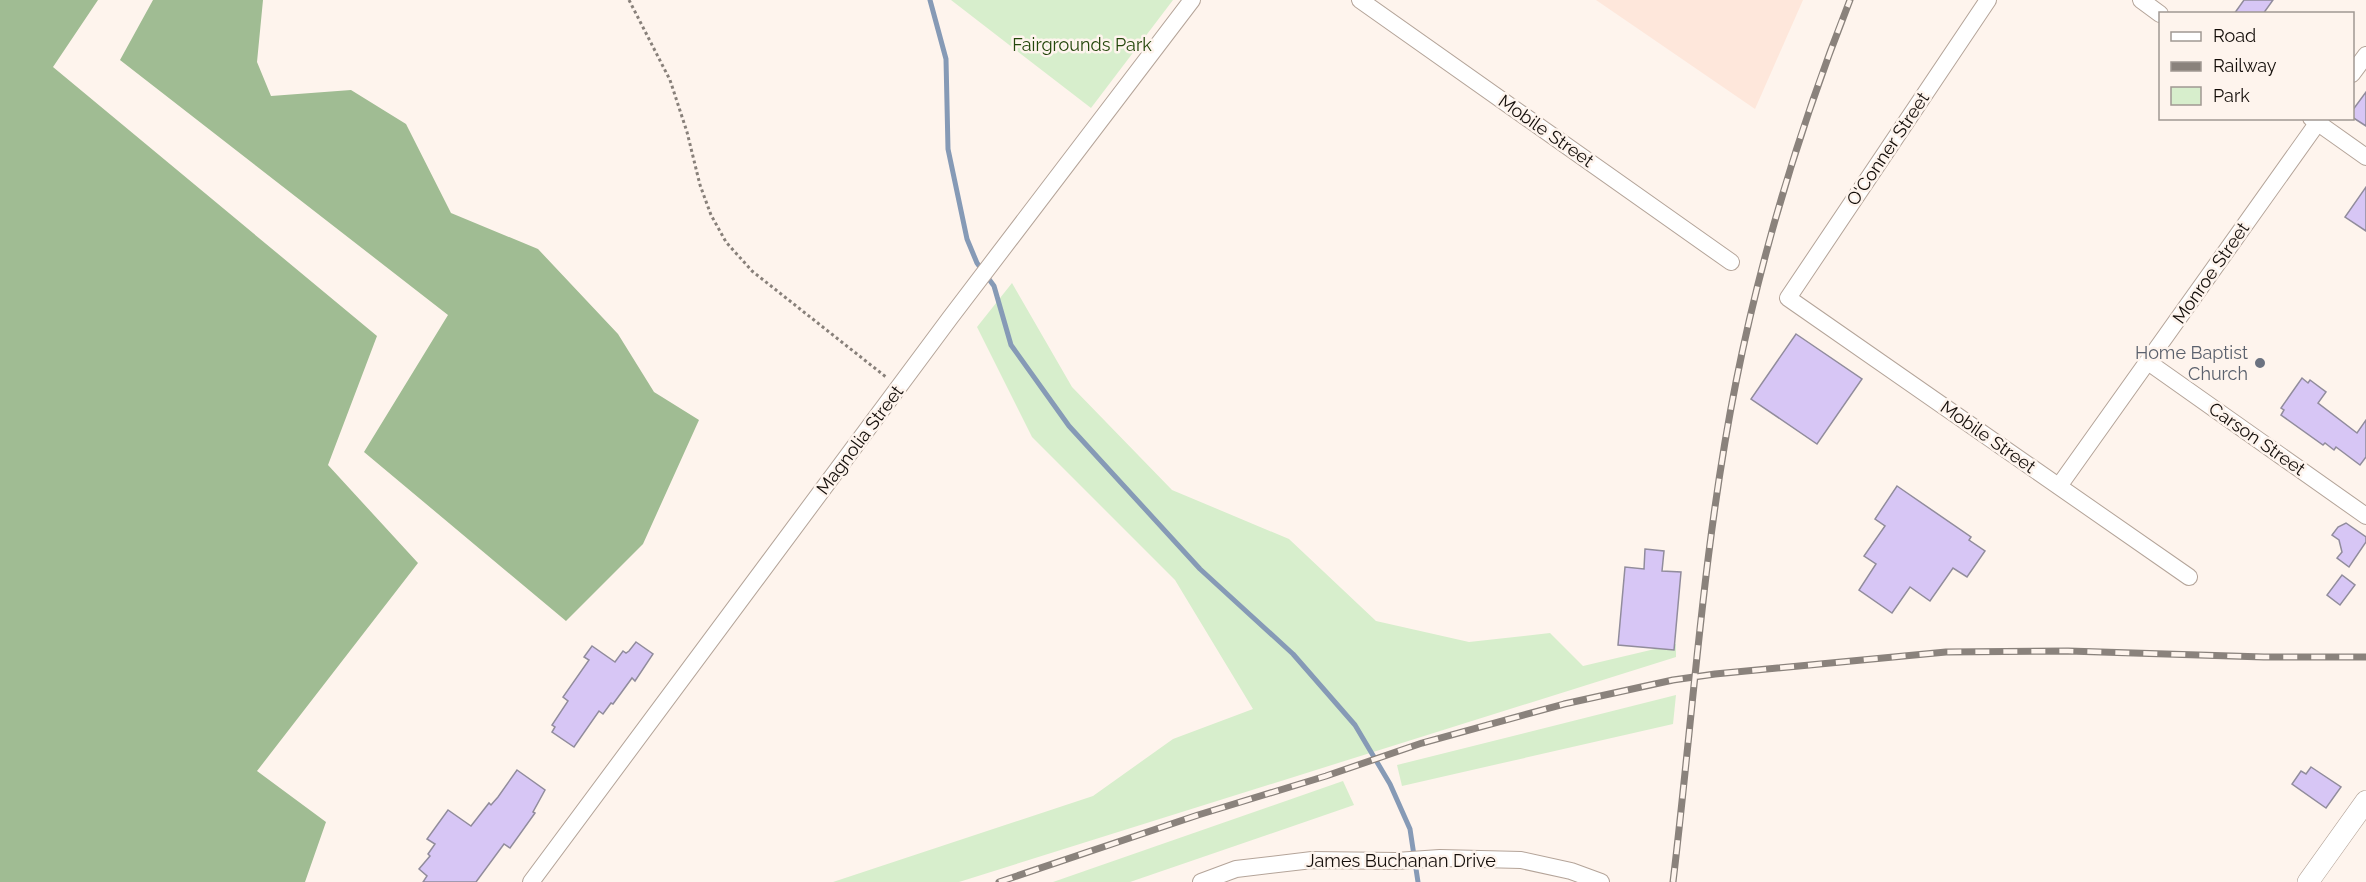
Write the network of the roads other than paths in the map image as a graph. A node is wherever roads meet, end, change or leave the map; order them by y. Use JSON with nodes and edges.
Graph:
{"nodes":[{"id":1,"x":1192,"y":0,"type":"edge"},
{"id":2,"x":1360,"y":0,"type":"edge"},
{"id":3,"x":1988,"y":0,"type":"edge"},
{"id":4,"x":2141,"y":0,"type":"edge"},
{"id":5,"x":2159,"y":13,"type":"edge"},
{"id":6,"x":2366,"y":55,"type":"edge"},
{"id":7,"x":2354,"y":71,"type":"edge"},
{"id":8,"x":2317,"y":120,"type":"edge"},
{"id":9,"x":2366,"y":157,"type":"edge"},
{"id":10,"x":1731,"y":262,"type":"dead end"},
{"id":11,"x":1788,"y":298,"type":"joint"},
{"id":12,"x":2148,"y":362,"type":"junction"},
{"id":13,"x":2059,"y":486,"type":"junction"},
{"id":14,"x":2366,"y":516,"type":"edge"},
{"id":15,"x":2189,"y":576,"type":"dead end"},
{"id":16,"x":2366,"y":801,"type":"edge"},
{"id":17,"x":531,"y":882,"type":"edge"},
{"id":18,"x":1201,"y":882,"type":"edge"},
{"id":19,"x":1601,"y":882,"type":"edge"},
{"id":20,"x":2308,"y":882,"type":"edge"}],
"edges":[{"from":1,"to":17,"type":"street","name":"Magnolia Street"},
{"from":2,"to":10,"type":"street","name":"Mobile Street"},
{"from":3,"to":11,"type":"street","name":"O'Conner Street"},
{"from":4,"to":5,"type":"street"},
{"from":6,"to":7,"type":"street"},
{"from":8,"to":9,"type":"street"},
{"from":8,"to":12,"type":"street","name":"Monroe Street"},
{"from":11,"to":13,"type":"street","name":"Mobile Street"},
{"from":12,"to":13,"type":"street","name":"Monroe Street"},
{"from":12,"to":14,"type":"street","name":"Carson Street"},
{"from":13,"to":15,"type":"street","name":"Mobile Street"},
{"from":16,"to":20,"type":"street"},
{"from":18,"to":19,"type":"street","name":"James Buchanan Drive"}]}
